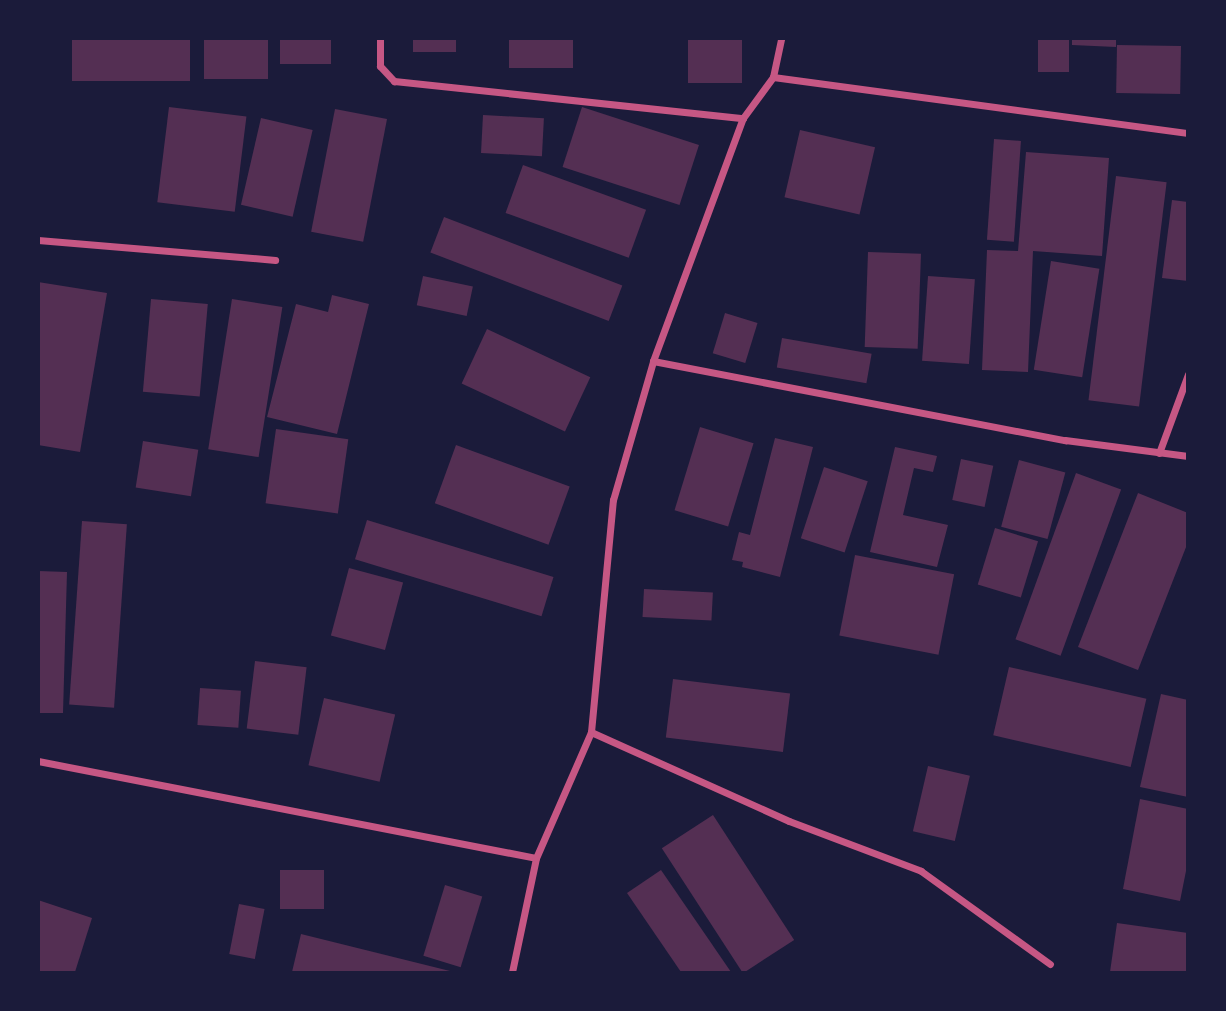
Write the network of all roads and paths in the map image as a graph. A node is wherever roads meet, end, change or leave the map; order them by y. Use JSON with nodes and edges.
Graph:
{"nodes":[{"id":1,"x":380,"y":38,"type":"edge"},
{"id":2,"x":781,"y":38,"type":"edge"},
{"id":3,"x":773,"y":77,"type":"junction"},
{"id":4,"x":743,"y":118,"type":"junction"},
{"id":5,"x":1188,"y":133,"type":"edge"},
{"id":6,"x":38,"y":240,"type":"edge"},
{"id":7,"x":275,"y":260,"type":"dead end"},
{"id":8,"x":653,"y":361,"type":"junction"},
{"id":9,"x":1188,"y":374,"type":"edge"},
{"id":10,"x":1159,"y":453,"type":"junction"},
{"id":11,"x":1188,"y":456,"type":"edge"},
{"id":12,"x":591,"y":732,"type":"junction"},
{"id":13,"x":38,"y":761,"type":"edge"},
{"id":14,"x":536,"y":858,"type":"junction"},
{"id":15,"x":1050,"y":964,"type":"dead end"},
{"id":16,"x":512,"y":972,"type":"edge"}],
"edges":[{"from":1,"to":4,"type":"street"},
{"from":2,"to":3,"type":"street"},
{"from":3,"to":4,"type":"street"},
{"from":3,"to":5,"type":"street"},
{"from":4,"to":8,"type":"street"},
{"from":6,"to":7,"type":"street"},
{"from":8,"to":10,"type":"street"},
{"from":8,"to":12,"type":"street"},
{"from":9,"to":10,"type":"street"},
{"from":10,"to":11,"type":"street"},
{"from":12,"to":14,"type":"street"},
{"from":12,"to":15,"type":"street"},
{"from":13,"to":14,"type":"street"},
{"from":14,"to":16,"type":"street"}]}
